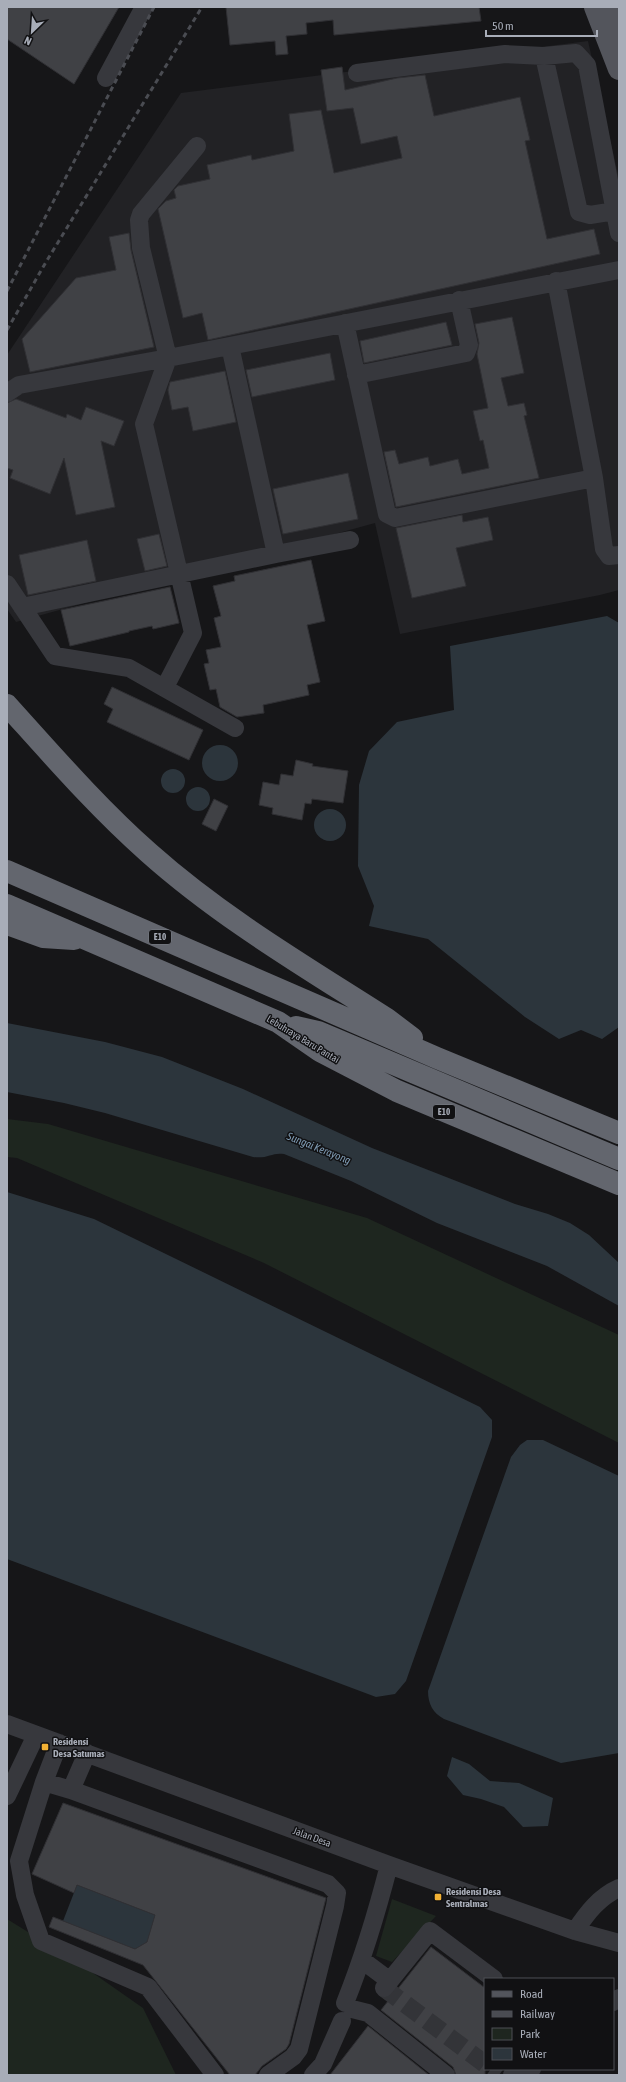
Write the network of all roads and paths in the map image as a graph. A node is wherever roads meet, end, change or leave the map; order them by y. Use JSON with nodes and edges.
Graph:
{"nodes":[{"id":1,"x":144,"y":7,"type":"edge"},
{"id":2,"x":587,"y":7,"type":"edge"},
{"id":3,"x":595,"y":7,"type":"edge"},
{"id":4,"x":614,"y":7,"type":"edge"},
{"id":5,"x":544,"y":56,"type":"junction"},
{"id":6,"x":619,"y":67,"type":"edge"},
{"id":7,"x":357,"y":73,"type":"dead end"},
{"id":8,"x":106,"y":78,"type":"dead end"},
{"id":9,"x":197,"y":146,"type":"dead end"},
{"id":10,"x":615,"y":211,"type":"junction"},
{"id":11,"x":619,"y":233,"type":"edge"},
{"id":12,"x":619,"y":270,"type":"edge"},
{"id":13,"x":556,"y":281,"type":"junction"},
{"id":14,"x":459,"y":300,"type":"junction"},
{"id":15,"x":345,"y":323,"type":"junction"},
{"id":16,"x":230,"y":346,"type":"junction"},
{"id":17,"x":168,"y":358,"type":"junction"},
{"id":18,"x":356,"y":375,"type":"junction"},
{"id":19,"x":7,"y":393,"type":"edge"},
{"id":20,"x":594,"y":478,"type":"junction"},
{"id":21,"x":350,"y":540,"type":"dead end"},
{"id":22,"x":276,"y":554,"type":"junction"},
{"id":23,"x":619,"y":555,"type":"edge"},
{"id":24,"x":180,"y":574,"type":"junction"},
{"id":25,"x":7,"y":584,"type":"edge"},
{"id":26,"x":22,"y":607,"type":"junction"},
{"id":27,"x":165,"y":686,"type":"junction"},
{"id":28,"x":7,"y":705,"type":"edge"},
{"id":29,"x":235,"y":728,"type":"dead end"},
{"id":30,"x":7,"y":871,"type":"edge"},
{"id":31,"x":7,"y":905,"type":"edge"},
{"id":32,"x":7,"y":924,"type":"edge"},
{"id":33,"x":93,"y":941,"type":"junction"},
{"id":34,"x":278,"y":1022,"type":"junction"},
{"id":35,"x":437,"y":1058,"type":"junction"},
{"id":36,"x":619,"y":1133,"type":"edge"},
{"id":37,"x":619,"y":1159,"type":"edge"},
{"id":38,"x":619,"y":1184,"type":"edge"},
{"id":39,"x":7,"y":1724,"type":"edge"},
{"id":40,"x":36,"y":1735,"type":"junction"},
{"id":41,"x":59,"y":1743,"type":"junction"},
{"id":42,"x":87,"y":1753,"type":"junction"},
{"id":43,"x":44,"y":1782,"type":"junction"},
{"id":44,"x":71,"y":1790,"type":"junction"},
{"id":45,"x":7,"y":1796,"type":"edge"},
{"id":46,"x":389,"y":1865,"type":"junction"},
{"id":47,"x":619,"y":1888,"type":"edge"},
{"id":48,"x":575,"y":1931,"type":"junction"},
{"id":49,"x":619,"y":1943,"type":"edge"},
{"id":50,"x":362,"y":1960,"type":"junction"},
{"id":51,"x":493,"y":1978,"type":"edge"},
{"id":52,"x":346,"y":2011,"type":"junction"},
{"id":53,"x":215,"y":2075,"type":"edge"},
{"id":54,"x":268,"y":2075,"type":"edge"},
{"id":55,"x":313,"y":2075,"type":"edge"},
{"id":56,"x":446,"y":2075,"type":"edge"}],
"edges":[{"from":1,"to":8,"type":"street"},
{"from":2,"to":3,"type":"street"},
{"from":3,"to":6,"type":"main road"},
{"from":4,"to":6,"type":"main road"},
{"from":5,"to":7,"type":"street"},
{"from":5,"to":10,"type":"street"},
{"from":5,"to":10,"type":"street"},
{"from":9,"to":17,"type":"street"},
{"from":10,"to":11,"type":"street"},
{"from":12,"to":13,"type":"street"},
{"from":13,"to":14,"type":"street"},
{"from":13,"to":20,"type":"street"},
{"from":14,"to":15,"type":"street"},
{"from":14,"to":18,"type":"street"},
{"from":15,"to":16,"type":"street"},
{"from":15,"to":18,"type":"street"},
{"from":16,"to":17,"type":"street"},
{"from":16,"to":22,"type":"street"},
{"from":17,"to":19,"type":"street"},
{"from":17,"to":24,"type":"street"},
{"from":18,"to":20,"type":"street"},
{"from":20,"to":23,"type":"street"},
{"from":21,"to":22,"type":"street"},
{"from":22,"to":24,"type":"street"},
{"from":24,"to":26,"type":"street"},
{"from":24,"to":27,"type":"street"},
{"from":25,"to":26,"type":"street"},
{"from":26,"to":27,"type":"street"},
{"from":27,"to":29,"type":"street"},
{"from":28,"to":35,"type":"highway"},
{"from":30,"to":35,"type":"highway","number":"E10"},
{"from":31,"to":33,"type":"highway","name":"Lebuhraya Baru Pantai","number":"E10"},
{"from":32,"to":33,"type":"highway"},
{"from":33,"to":34,"type":"highway","name":"Lebuhraya Baru Pantai","number":"E10"},
{"from":34,"to":37,"type":"highway"},
{"from":34,"to":38,"type":"highway","name":"Lebuhraya Baru Pantai","number":"E10"},
{"from":35,"to":36,"type":"highway","number":"E10"},
{"from":39,"to":40,"type":"street","name":"Jalan Desa"},
{"from":40,"to":41,"type":"street","name":"Jalan Desa"},
{"from":40,"to":45,"type":"street"},
{"from":41,"to":42,"type":"street","name":"Jalan Desa"},
{"from":41,"to":43,"type":"street"},
{"from":42,"to":44,"type":"street"},
{"from":42,"to":46,"type":"street","name":"Jalan Desa"},
{"from":43,"to":44,"type":"street"},
{"from":43,"to":53,"type":"street"},
{"from":44,"to":54,"type":"street"},
{"from":46,"to":48,"type":"street","name":"Jalan Desa"},
{"from":46,"to":50,"type":"street"},
{"from":47,"to":48,"type":"street"},
{"from":48,"to":49,"type":"street","name":"Jalan Desa"},
{"from":50,"to":51,"type":"street"},
{"from":50,"to":52,"type":"street"},
{"from":52,"to":55,"type":"street"},
{"from":52,"to":56,"type":"street"}]}
